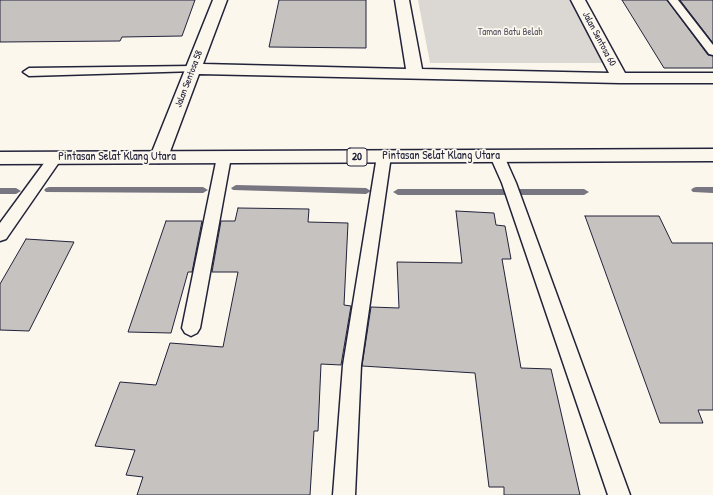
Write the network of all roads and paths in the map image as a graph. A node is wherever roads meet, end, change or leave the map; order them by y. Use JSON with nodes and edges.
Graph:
{"nodes":[{"id":1,"x":220,"y":0,"type":"edge"},
{"id":2,"x":402,"y":0,"type":"edge"},
{"id":3,"x":578,"y":0,"type":"edge"},
{"id":4,"x":673,"y":0,"type":"edge"},
{"id":5,"x":713,"y":52,"type":"edge"},
{"id":6,"x":193,"y":69,"type":"junction"},
{"id":7,"x":29,"y":72,"type":"dead end"},
{"id":8,"x":415,"y":74,"type":"junction"},
{"id":9,"x":620,"y":78,"type":"junction"},
{"id":10,"x":713,"y":78,"type":"edge"},
{"id":11,"x":713,"y":155,"type":"edge"},
{"id":12,"x":384,"y":156,"type":"junction"},
{"id":13,"x":496,"y":156,"type":"junction"},
{"id":14,"x":159,"y":157,"type":"junction"},
{"id":15,"x":224,"y":157,"type":"junction"},
{"id":16,"x":0,"y":158,"type":"edge"},
{"id":17,"x":55,"y":158,"type":"junction"},
{"id":18,"x":0,"y":235,"type":"edge"},
{"id":19,"x":191,"y":328,"type":"dead end"},
{"id":20,"x":344,"y":495,"type":"edge"},
{"id":21,"x":620,"y":495,"type":"edge"}],
"edges":[{"from":1,"to":6,"type":"main road","name":"Jalan Sentosa 58"},
{"from":2,"to":8,"type":"main road"},
{"from":3,"to":9,"type":"main road","name":"Jalan Sentosa 60"},
{"from":4,"to":5,"type":"lane"},
{"from":6,"to":7,"type":"lane"},
{"from":6,"to":8,"type":"main road"},
{"from":6,"to":14,"type":"main road","name":"Jalan Sentosa 58"},
{"from":8,"to":9,"type":"main road"},
{"from":9,"to":10,"type":"main road"},
{"from":11,"to":13,"type":"main road","name":"Pintasan Selat Klang Utara","number":"20"},
{"from":12,"to":13,"type":"main road","name":"Pintasan Selat Klang Utara","number":"20"},
{"from":12,"to":15,"type":"main road","name":"Pintasan Selat Klang Utara","number":"20"},
{"from":12,"to":20,"type":"lane"},
{"from":13,"to":21,"type":"lane"},
{"from":14,"to":15,"type":"main road","name":"Pintasan Selat Klang Utara","number":"20"},
{"from":14,"to":17,"type":"main road","name":"Pintasan Selat Klang Utara","number":"20"},
{"from":15,"to":19,"type":"lane"},
{"from":16,"to":17,"type":"main road","name":"Pintasan Selat Klang Utara","number":"20"},
{"from":17,"to":18,"type":"lane"}]}
